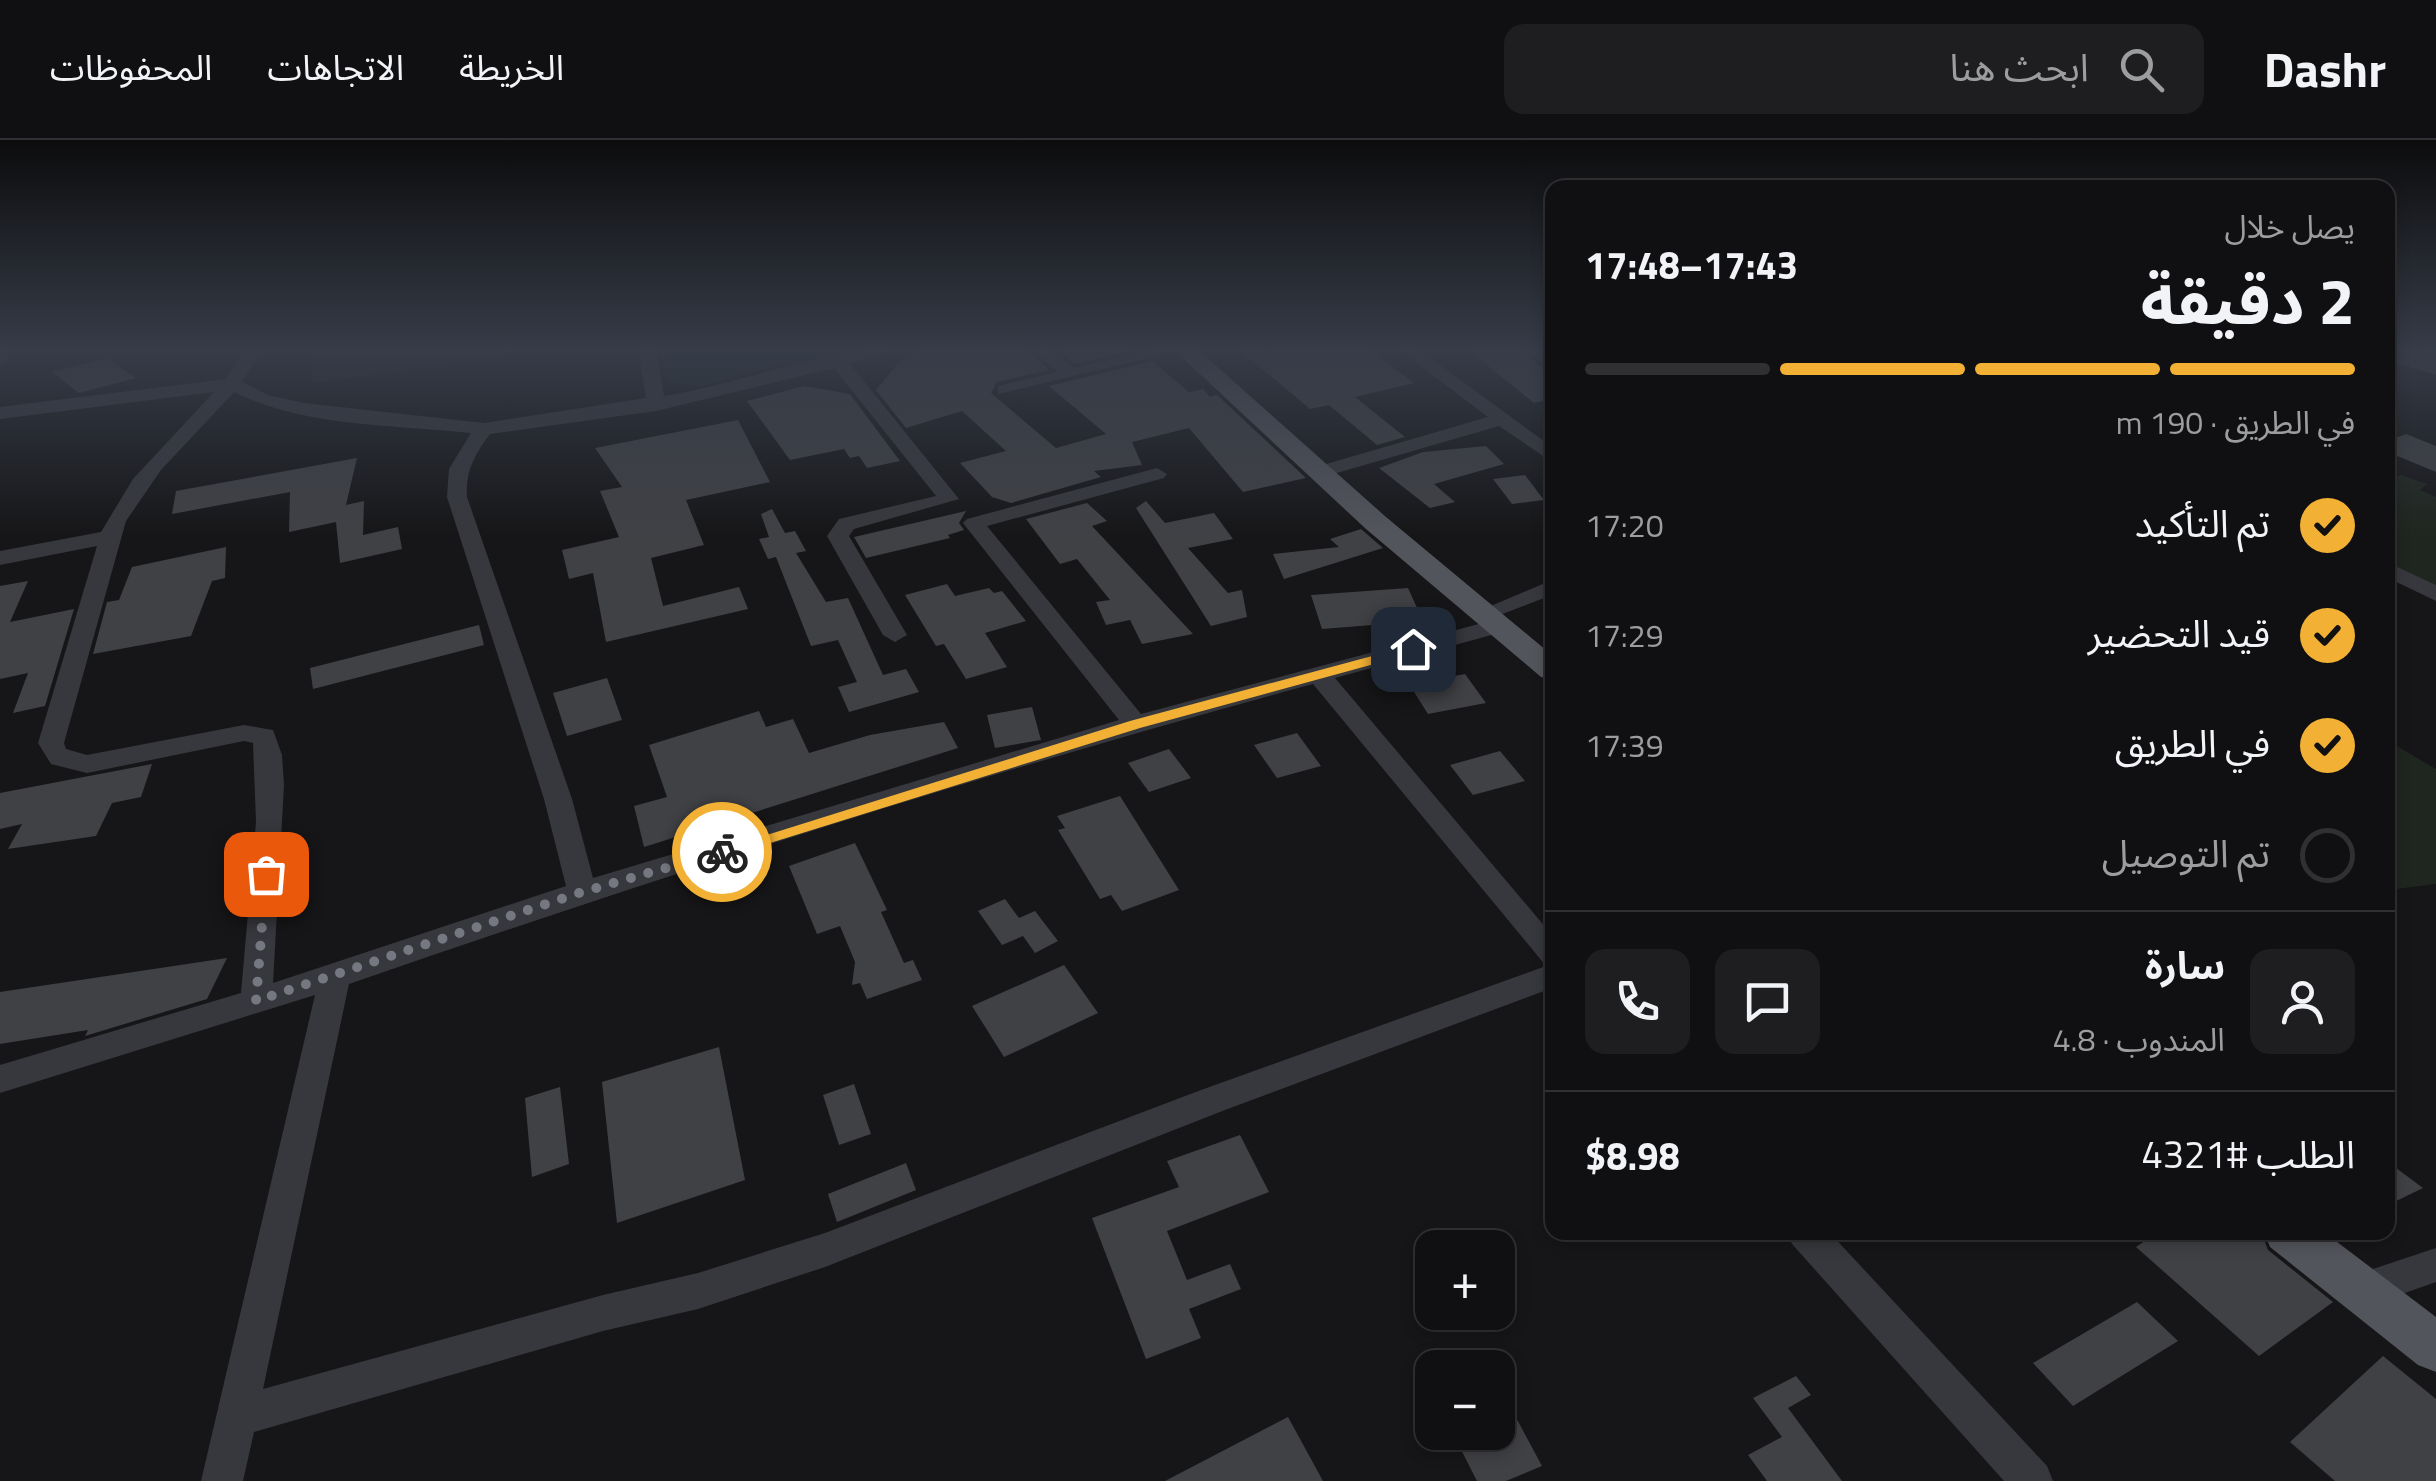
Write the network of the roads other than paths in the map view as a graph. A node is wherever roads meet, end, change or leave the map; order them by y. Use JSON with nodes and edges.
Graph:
{"nodes":[{"id":1,"x":207,"y":411,"type":"edge"},
{"id":2,"x":319,"y":411,"type":"edge"},
{"id":3,"x":614,"y":411,"type":"edge"},
{"id":4,"x":878,"y":411,"type":"edge"},
{"id":5,"x":1254,"y":411,"type":"edge"},
{"id":6,"x":1491,"y":411,"type":"edge"},
{"id":7,"x":1502,"y":419,"type":"junction"},
{"id":8,"x":484,"y":428,"type":"junction"},
{"id":9,"x":1545,"y":451,"type":"edge"},
{"id":10,"x":1323,"y":471,"type":"junction"},
{"id":11,"x":1157,"y":474,"type":"dead end"},
{"id":12,"x":949,"y":499,"type":"junction"},
{"id":13,"x":974,"y":523,"type":"junction"},
{"id":14,"x":109,"y":537,"type":"junction"},
{"id":15,"x":0,"y":558,"type":"edge"},
{"id":16,"x":2396,"y":573,"type":"dead end"},
{"id":17,"x":1545,"y":591,"type":"edge"},
{"id":18,"x":2436,"y":594,"type":"edge"},
{"id":19,"x":1491,"y":620,"type":"junction"},
{"id":20,"x":895,"y":636,"type":"dead end"},
{"id":21,"x":1545,"y":664,"type":"edge"},
{"id":22,"x":1320,"y":676,"type":"junction"},
{"id":23,"x":1135,"y":724,"type":"junction"},
{"id":24,"x":582,"y":892,"type":"junction"},
{"id":25,"x":1545,"y":948,"type":"edge"},
{"id":26,"x":335,"y":977,"type":"junction"},
{"id":27,"x":1545,"y":979,"type":"edge"},
{"id":28,"x":256,"y":1001,"type":"junction"},
{"id":29,"x":0,"y":1079,"type":"edge"},
{"id":30,"x":1812,"y":1240,"type":"edge"},
{"id":31,"x":2297,"y":1240,"type":"edge"},
{"id":32,"x":2436,"y":1264,"type":"edge"},
{"id":33,"x":2362,"y":1290,"type":"junction"},
{"id":34,"x":2436,"y":1348,"type":"edge"},
{"id":35,"x":238,"y":1416,"type":"junction"},
{"id":36,"x":222,"y":1481,"type":"edge"},
{"id":37,"x":2032,"y":1481,"type":"edge"}],
"edges":[{"from":1,"to":14,"type":"street"},
{"from":2,"to":8,"type":"street"},
{"from":3,"to":8,"type":"street"},
{"from":4,"to":12,"type":"street"},
{"from":5,"to":10,"type":"main road"},
{"from":6,"to":7,"type":"street"},
{"from":7,"to":9,"type":"street"},
{"from":7,"to":10,"type":"street"},
{"from":8,"to":24,"type":"street"},
{"from":10,"to":19,"type":"main road"},
{"from":11,"to":13,"type":"street"},
{"from":12,"to":13,"type":"street"},
{"from":12,"to":20,"type":"street"},
{"from":13,"to":23,"type":"street"},
{"from":14,"to":15,"type":"street"},
{"from":14,"to":28,"type":"street"},
{"from":16,"to":18,"type":"street"},
{"from":17,"to":19,"type":"street"},
{"from":19,"to":21,"type":"main road"},
{"from":19,"to":22,"type":"street"},
{"from":22,"to":23,"type":"street"},
{"from":22,"to":25,"type":"street"},
{"from":23,"to":24,"type":"street"},
{"from":24,"to":26,"type":"street"},
{"from":26,"to":28,"type":"street"},
{"from":26,"to":35,"type":"street"},
{"from":27,"to":35,"type":"street"},
{"from":28,"to":29,"type":"street"},
{"from":30,"to":37,"type":"street"},
{"from":31,"to":33,"type":"main road"},
{"from":32,"to":33,"type":"street"},
{"from":33,"to":34,"type":"main road"},
{"from":35,"to":36,"type":"street"}]}
